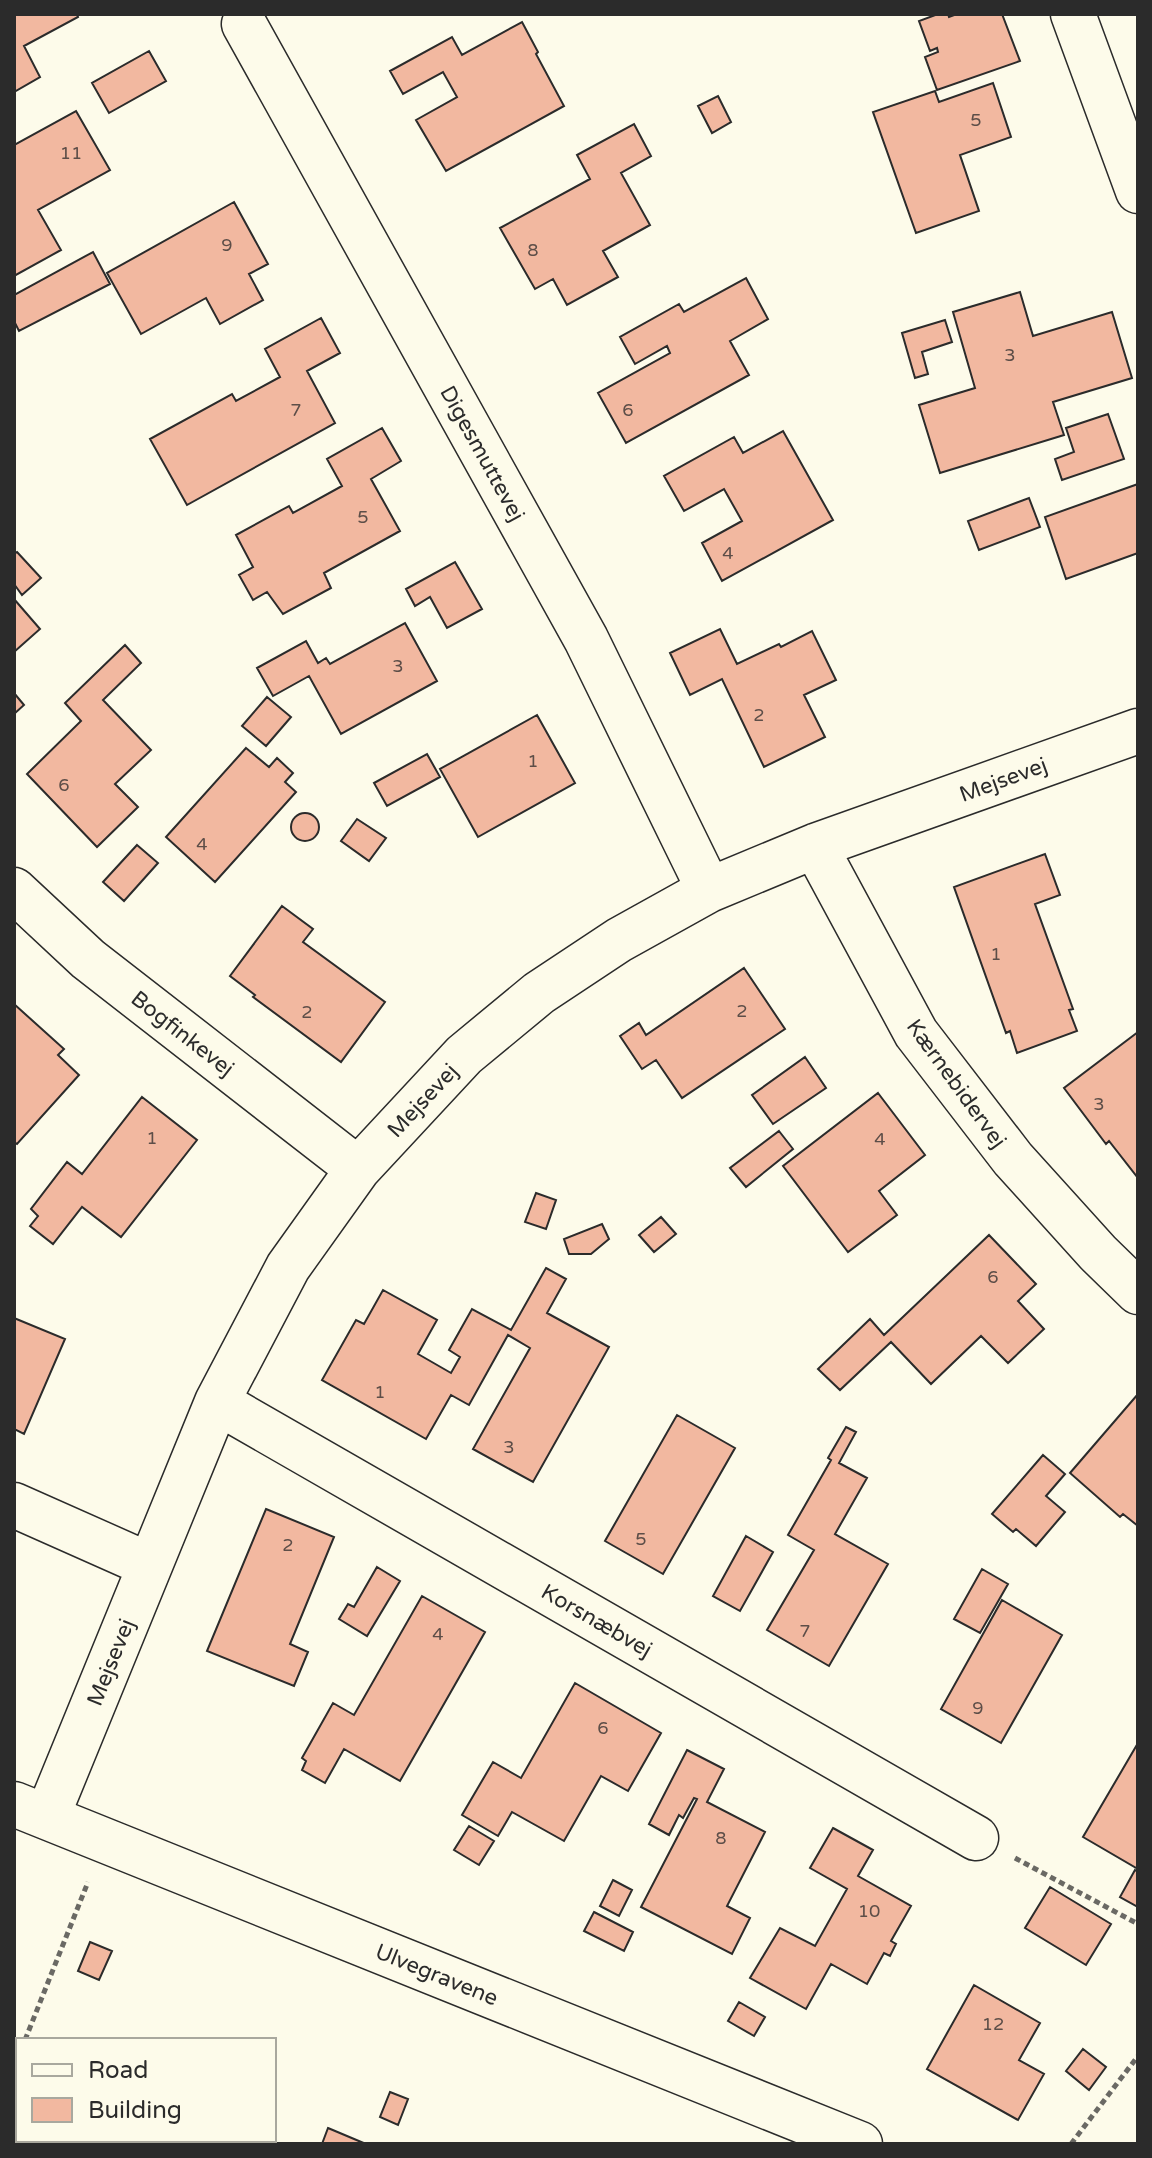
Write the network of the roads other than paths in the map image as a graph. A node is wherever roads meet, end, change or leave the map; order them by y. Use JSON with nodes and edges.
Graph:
{"nodes":[{"id":1,"x":1073,"y":14,"type":"edge"},
{"id":2,"x":244,"y":24,"type":"dead end"},
{"id":3,"x":1138,"y":191,"type":"edge"},
{"id":4,"x":1138,"y":731,"type":"edge"},
{"id":5,"x":815,"y":846,"type":"junction"},
{"id":6,"x":14,"y":890,"type":"edge"},
{"id":7,"x":709,"y":890,"type":"junction"},
{"id":8,"x":358,"y":1169,"type":"junction"},
{"id":9,"x":1138,"y":1292,"type":"edge"},
{"id":10,"x":217,"y":1402,"type":"junction"},
{"id":11,"x":14,"y":1505,"type":"edge"},
{"id":12,"x":149,"y":1565,"type":"junction"},
{"id":13,"x":30,"y":1810,"type":"edge"},
{"id":14,"x":976,"y":1838,"type":"road end"},
{"id":15,"x":860,"y":2144,"type":"edge"}],
"edges":[{"from":1,"to":3,"type":"street"},
{"from":2,"to":7,"type":"street","name":"Digesmuttevej"},
{"from":4,"to":5,"type":"street","name":"Mejsevej"},
{"from":5,"to":7,"type":"street","name":"Mejsevej"},
{"from":5,"to":9,"type":"street","name":"Kærnebidervej"},
{"from":6,"to":8,"type":"street","name":"Bogfinkevej"},
{"from":7,"to":8,"type":"street","name":"Mejsevej"},
{"from":8,"to":10,"type":"street","name":"Mejsevej"},
{"from":10,"to":12,"type":"street","name":"Mejsevej"},
{"from":10,"to":14,"type":"street","name":"Korsnæbvej"},
{"from":11,"to":12,"type":"street"},
{"from":12,"to":13,"type":"street","name":"Mejsevej"},
{"from":13,"to":15,"type":"street","name":"Ulvegravene"}]}
